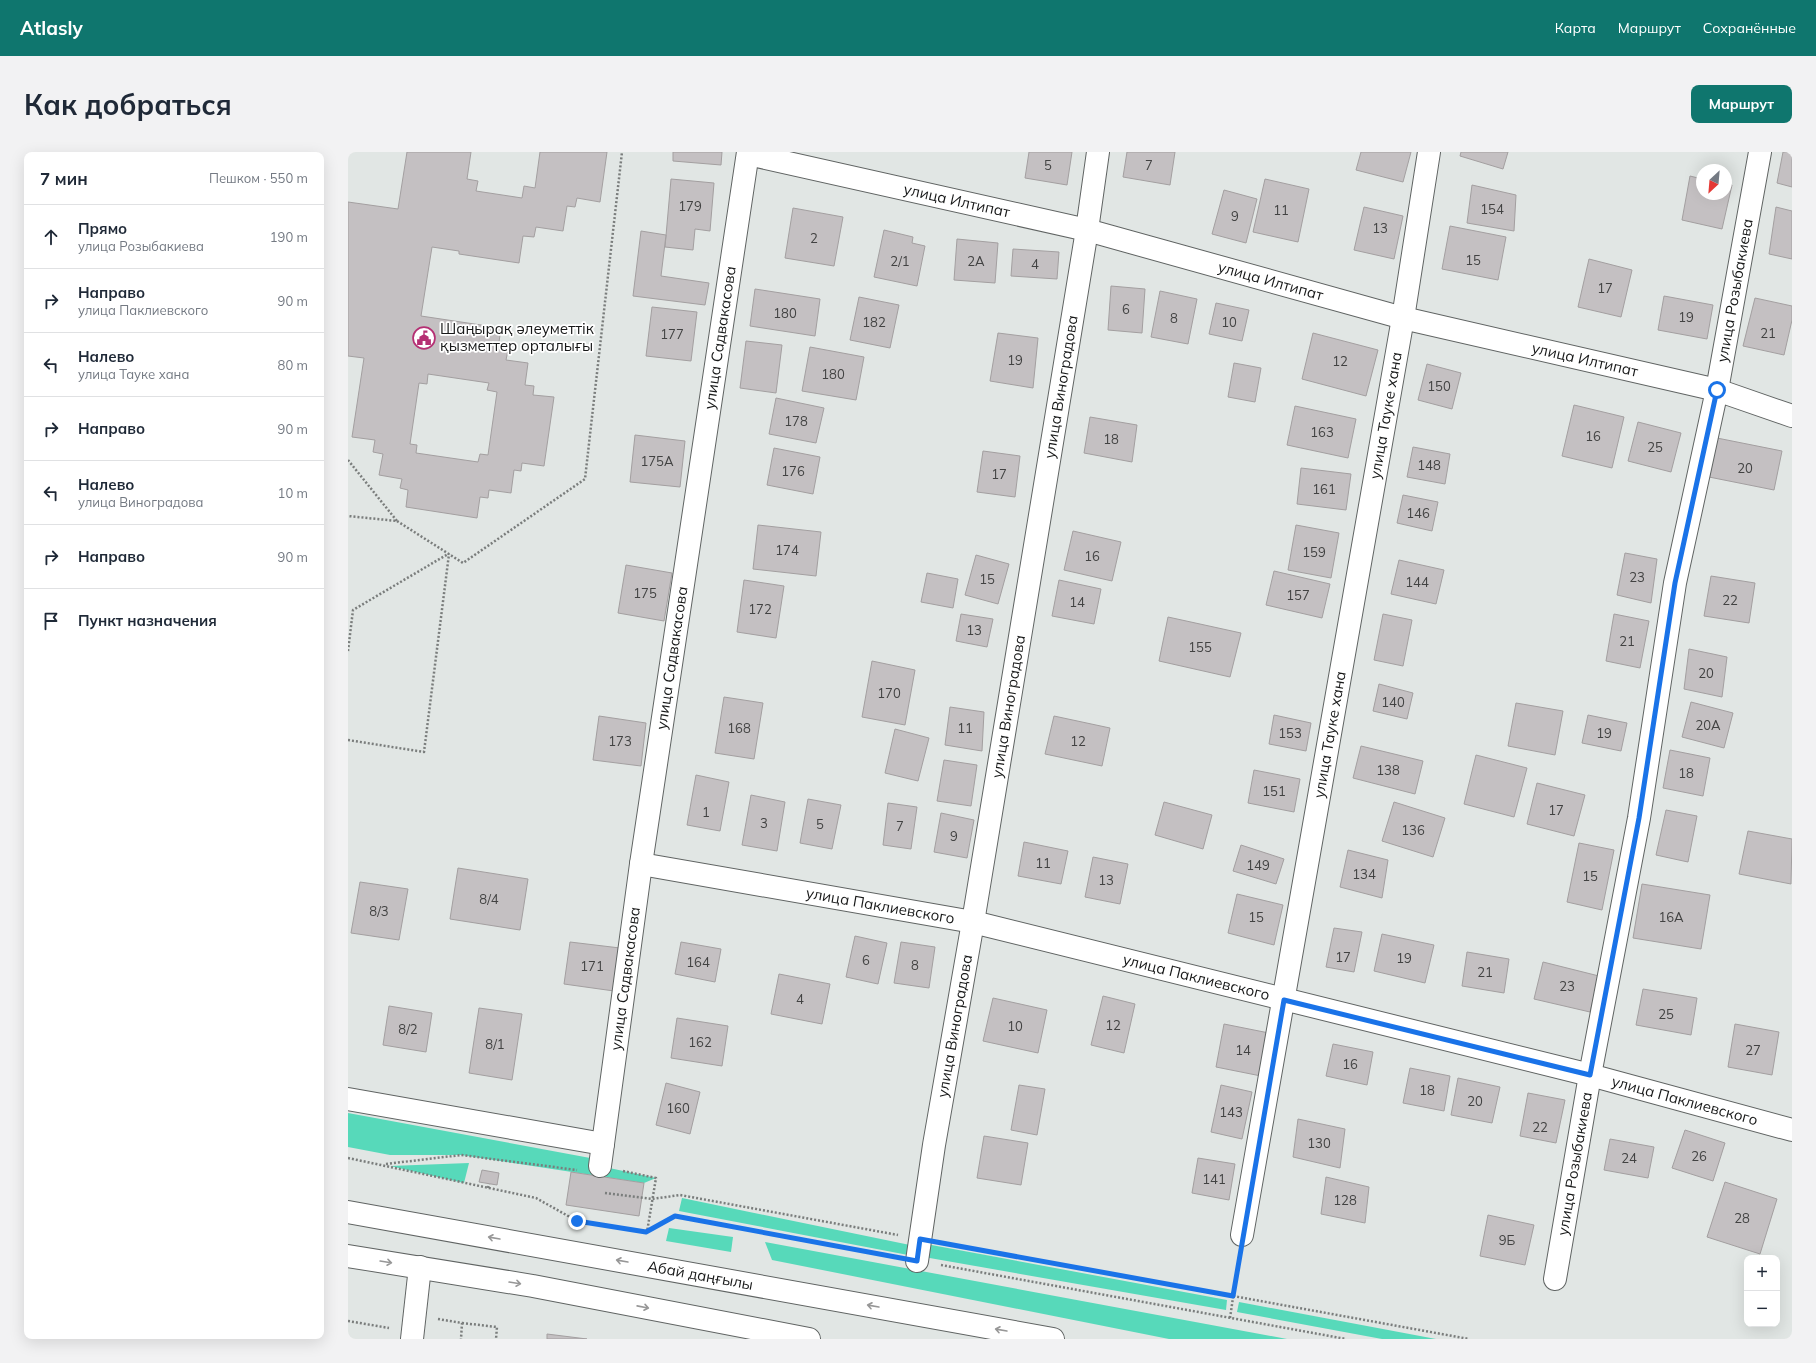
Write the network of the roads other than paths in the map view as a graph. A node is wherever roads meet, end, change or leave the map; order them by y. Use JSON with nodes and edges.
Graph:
{"nodes":[{"id":1,"x":1098,"y":152,"type":"edge"},
{"id":2,"x":1429,"y":152,"type":"edge"},
{"id":3,"x":1760,"y":152,"type":"edge"},
{"id":4,"x":748,"y":153,"type":"edge"},
{"id":5,"x":1087,"y":230,"type":"junction"},
{"id":6,"x":1403,"y":318,"type":"junction"},
{"id":7,"x":1717,"y":390,"type":"junction"},
{"id":8,"x":1792,"y":416,"type":"edge"},
{"id":9,"x":641,"y":864,"type":"junction"},
{"id":10,"x":973,"y":922,"type":"junction"},
{"id":11,"x":1284,"y":1000,"type":"junction"},
{"id":12,"x":1590,"y":1075,"type":"junction"},
{"id":13,"x":348,"y":1099,"type":"edge"},
{"id":14,"x":1792,"y":1130,"type":"edge"},
{"id":15,"x":603,"y":1144,"type":"junction"},
{"id":16,"x":600,"y":1166,"type":"road end"},
{"id":17,"x":348,"y":1212,"type":"edge"},
{"id":18,"x":1242,"y":1235,"type":"road end"},
{"id":19,"x":348,"y":1256,"type":"edge"},
{"id":20,"x":917,"y":1261,"type":"road end"},
{"id":21,"x":420,"y":1268,"type":"junction"},
{"id":22,"x":1555,"y":1279,"type":"dead end"},
{"id":23,"x":412,"y":1339,"type":"edge"},
{"id":24,"x":809,"y":1339,"type":"edge"},
{"id":25,"x":1054,"y":1339,"type":"edge"}],
"edges":[{"from":1,"to":5,"type":"street","name":"улица Виноградова"},
{"from":2,"to":6,"type":"street","name":"улица Тауке хана"},
{"from":3,"to":7,"type":"street","name":"улица Розыбакиева"},
{"from":4,"to":5,"type":"street","name":"улица Илтипат"},
{"from":4,"to":9,"type":"street","name":"улица Садвакасова"},
{"from":5,"to":6,"type":"street","name":"улица Илтипат"},
{"from":5,"to":10,"type":"street","name":"улица Виноградова"},
{"from":6,"to":7,"type":"street","name":"улица Илтипат"},
{"from":6,"to":11,"type":"street","name":"улица Тауке хана"},
{"from":7,"to":8,"type":"street","name":"улица Илтипат"},
{"from":7,"to":12,"type":"street","name":"улица Розыбакиева"},
{"from":9,"to":10,"type":"street","name":"улица Паклиевского"},
{"from":9,"to":15,"type":"street","name":"улица Садвакасова"},
{"from":10,"to":11,"type":"street","name":"улица Паклиевского"},
{"from":10,"to":20,"type":"street","name":"улица Виноградова"},
{"from":11,"to":12,"type":"street","name":"улица Паклиевского"},
{"from":11,"to":18,"type":"street","name":"улица Тауке хана"},
{"from":12,"to":14,"type":"street","name":"улица Паклиевского"},
{"from":12,"to":22,"type":"street","name":"улица Розыбакиева"},
{"from":13,"to":15,"type":"street"},
{"from":15,"to":16,"type":"street","name":"улица Садвакасова"},
{"from":25,"to":17,"type":"street","name":"Абай даңғылы","one_way":true},
{"from":19,"to":21,"type":"street","one_way":true},
{"from":21,"to":23,"type":"street"},
{"from":21,"to":24,"type":"street","one_way":true}]}
